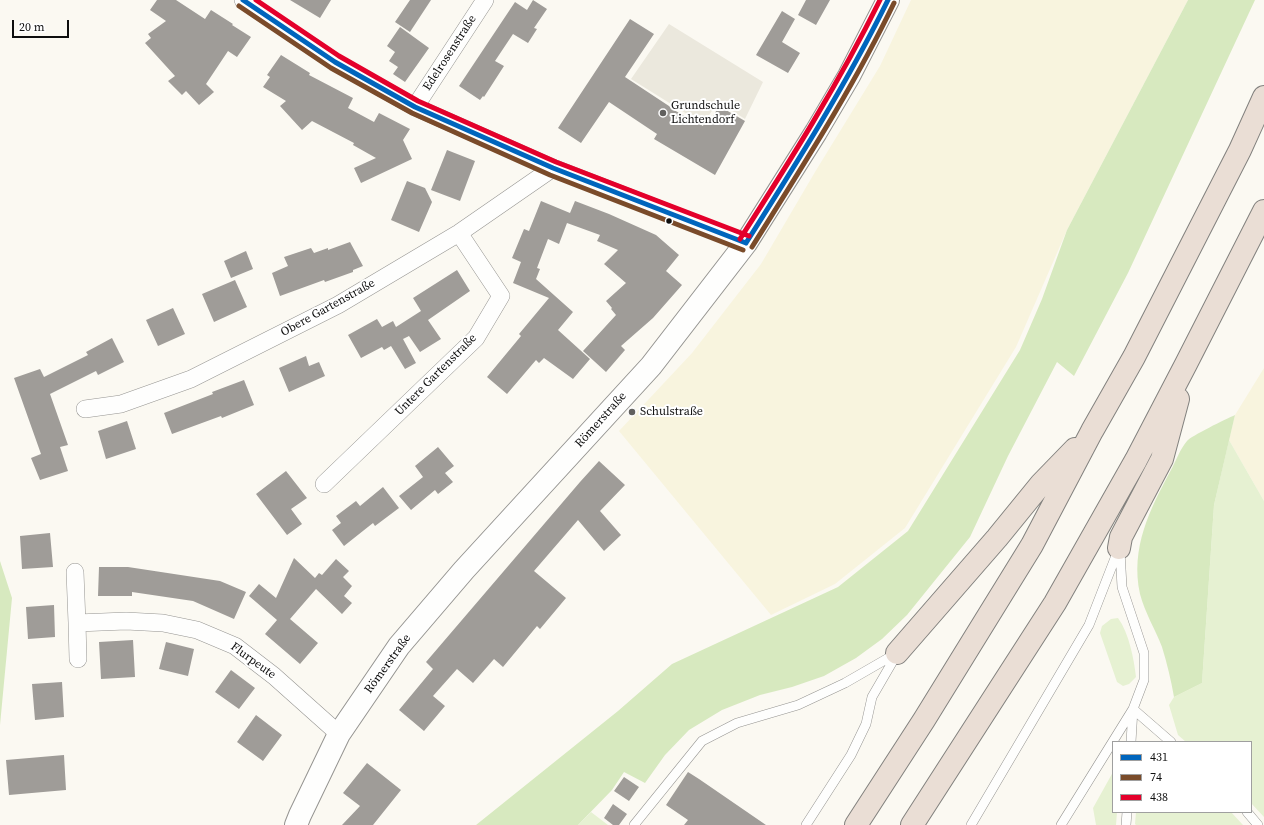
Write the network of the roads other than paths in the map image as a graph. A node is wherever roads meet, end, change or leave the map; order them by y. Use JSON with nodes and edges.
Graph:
{"nodes":[{"id":1,"x":485,"y":0,"type":"edge"},
{"id":2,"x":888,"y":0,"type":"edge"},
{"id":3,"x":248,"y":1,"type":"edge"},
{"id":4,"x":1264,"y":97,"type":"edge"},
{"id":5,"x":415,"y":107,"type":"junction"},
{"id":6,"x":553,"y":168,"type":"junction"},
{"id":7,"x":1264,"y":211,"type":"edge"},
{"id":8,"x":459,"y":233,"type":"junction"},
{"id":9,"x":746,"y":244,"type":"junction"},
{"id":10,"x":1186,"y":364,"type":"junction"},
{"id":11,"x":86,"y":409,"type":"dead end"},
{"id":12,"x":1092,"y":431,"type":"junction"},
{"id":13,"x":324,"y":484,"type":"dead end"},
{"id":14,"x":1119,"y":548,"type":"junction"},
{"id":15,"x":75,"y":572,"type":"dead end"},
{"id":16,"x":77,"y":623,"type":"junction"},
{"id":17,"x":897,"y":653,"type":"junction"},
{"id":18,"x":78,"y":659,"type":"dead end"},
{"id":19,"x":1133,"y":709,"type":"junction"},
{"id":20,"x":339,"y":734,"type":"junction"},
{"id":21,"x":1113,"y":741,"type":"edge"},
{"id":22,"x":1131,"y":741,"type":"edge"},
{"id":23,"x":1170,"y":741,"type":"edge"},
{"id":24,"x":1112,"y":743,"type":"edge"},
{"id":25,"x":1127,"y":813,"type":"edge"},
{"id":26,"x":1248,"y":813,"type":"edge"},
{"id":27,"x":296,"y":825,"type":"edge"},
{"id":28,"x":634,"y":825,"type":"edge"},
{"id":29,"x":806,"y":825,"type":"edge"},
{"id":30,"x":856,"y":825,"type":"edge"},
{"id":31,"x":912,"y":825,"type":"edge"},
{"id":32,"x":971,"y":825,"type":"edge"},
{"id":33,"x":1061,"y":825,"type":"edge"},
{"id":34,"x":1126,"y":825,"type":"edge"},
{"id":35,"x":1258,"y":825,"type":"edge"}],
"edges":[{"from":1,"to":5,"type":"street","name":"Edelrosenstraße"},
{"from":2,"to":9,"type":"street","name":"Römerstraße"},
{"from":3,"to":5,"type":"street"},
{"from":4,"to":12,"type":"highway"},
{"from":5,"to":6,"type":"street"},
{"from":6,"to":8,"type":"street","name":"Obere Gartenstraße"},
{"from":6,"to":9,"type":"street"},
{"from":7,"to":10,"type":"highway"},
{"from":8,"to":11,"type":"street","name":"Obere Gartenstraße"},
{"from":8,"to":13,"type":"street","name":"Untere Gartenstraße"},
{"from":9,"to":20,"type":"street","name":"Römerstraße"},
{"from":10,"to":14,"type":"highway"},
{"from":10,"to":31,"type":"highway"},
{"from":12,"to":17,"type":"highway"},
{"from":12,"to":30,"type":"highway"},
{"from":14,"to":19,"type":"lane"},
{"from":14,"to":32,"type":"lane"},
{"from":15,"to":16,"type":"street"},
{"from":16,"to":18,"type":"street"},
{"from":16,"to":20,"type":"street","name":"Flurpeute"},
{"from":17,"to":28,"type":"lane"},
{"from":17,"to":29,"type":"lane"},
{"from":19,"to":21,"type":"lane"},
{"from":19,"to":22,"type":"lane"},
{"from":19,"to":23,"type":"lane"},
{"from":20,"to":27,"type":"street","name":"Römerstraße"},
{"from":24,"to":33,"type":"lane"},
{"from":25,"to":34,"type":"lane"},
{"from":26,"to":35,"type":"lane"}]}
